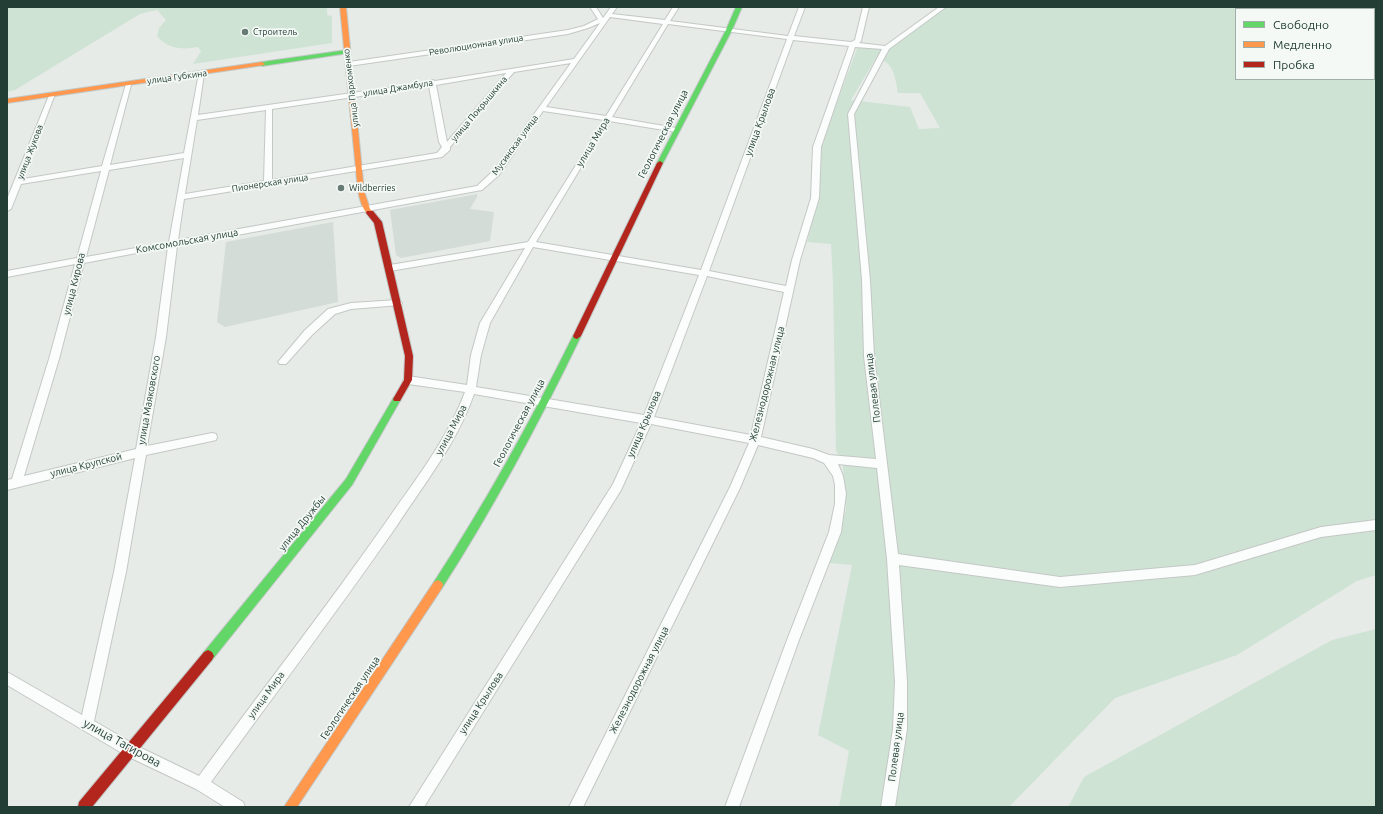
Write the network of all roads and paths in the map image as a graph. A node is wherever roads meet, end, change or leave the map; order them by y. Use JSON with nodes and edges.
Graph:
{"nodes":[{"id":1,"x":343,"y":7,"type":"edge"},
{"id":2,"x":593,"y":7,"type":"edge"},
{"id":3,"x":614,"y":7,"type":"edge"},
{"id":4,"x":676,"y":7,"type":"edge"},
{"id":5,"x":739,"y":7,"type":"edge"},
{"id":6,"x":802,"y":7,"type":"edge"},
{"id":7,"x":866,"y":7,"type":"edge"},
{"id":8,"x":943,"y":7,"type":"edge"},
{"id":9,"x":605,"y":18,"type":"junction"},
{"id":10,"x":667,"y":22,"type":"junction"},
{"id":11,"x":729,"y":30,"type":"junction"},
{"id":12,"x":791,"y":38,"type":"junction"},
{"id":13,"x":853,"y":44,"type":"junction"},
{"id":14,"x":886,"y":48,"type":"junction"},
{"id":15,"x":347,"y":52,"type":"junction"},
{"id":16,"x":577,"y":60,"type":"junction"},
{"id":17,"x":350,"y":64,"type":"junction"},
{"id":18,"x":512,"y":70,"type":"junction"},
{"id":19,"x":201,"y":74,"type":"junction"},
{"id":20,"x":432,"y":82,"type":"junction"},
{"id":21,"x":128,"y":85,"type":"junction"},
{"id":22,"x":52,"y":94,"type":"junction"},
{"id":23,"x":353,"y":95,"type":"junction"},
{"id":24,"x":7,"y":101,"type":"edge"},
{"id":25,"x":269,"y":108,"type":"junction"},
{"id":26,"x":542,"y":109,"type":"junction"},
{"id":27,"x":194,"y":118,"type":"junction"},
{"id":28,"x":608,"y":118,"type":"junction"},
{"id":29,"x":676,"y":130,"type":"junction"},
{"id":30,"x":447,"y":148,"type":"junction"},
{"id":31,"x":187,"y":155,"type":"junction"},
{"id":32,"x":104,"y":169,"type":"junction"},
{"id":33,"x":359,"y":169,"type":"junction"},
{"id":34,"x":18,"y":182,"type":"junction"},
{"id":35,"x":268,"y":183,"type":"junction"},
{"id":36,"x":181,"y":197,"type":"junction"},
{"id":37,"x":7,"y":209,"type":"edge"},
{"id":38,"x":367,"y":209,"type":"junction"},
{"id":39,"x":173,"y":244,"type":"junction"},
{"id":40,"x":531,"y":244,"type":"junction"},
{"id":41,"x":614,"y":257,"type":"junction"},
{"id":42,"x":80,"y":260,"type":"junction"},
{"id":43,"x":390,"y":268,"type":"junction"},
{"id":44,"x":704,"y":273,"type":"junction"},
{"id":45,"x":7,"y":274,"type":"edge"},
{"id":46,"x":790,"y":290,"type":"junction"},
{"id":47,"x":398,"y":303,"type":"junction"},
{"id":48,"x":283,"y":362,"type":"dead end"},
{"id":49,"x":408,"y":380,"type":"junction"},
{"id":50,"x":471,"y":389,"type":"junction"},
{"id":51,"x":545,"y":403,"type":"junction"},
{"id":52,"x":648,"y":419,"type":"junction"},
{"id":53,"x":212,"y":437,"type":"dead end"},
{"id":54,"x":755,"y":440,"type":"junction"},
{"id":55,"x":140,"y":452,"type":"junction"},
{"id":56,"x":827,"y":459,"type":"junction"},
{"id":57,"x":882,"y":464,"type":"junction"},
{"id":58,"x":12,"y":483,"type":"edge"},
{"id":59,"x":1376,"y":525,"type":"edge"},
{"id":60,"x":893,"y":559,"type":"junction"},
{"id":61,"x":7,"y":678,"type":"edge"},
{"id":62,"x":87,"y":724,"type":"junction"},
{"id":63,"x":132,"y":751,"type":"junction"},
{"id":64,"x":201,"y":784,"type":"junction"},
{"id":65,"x":84,"y":807,"type":"edge"},
{"id":66,"x":238,"y":807,"type":"edge"},
{"id":67,"x":290,"y":807,"type":"edge"},
{"id":68,"x":416,"y":807,"type":"edge"},
{"id":69,"x":576,"y":807,"type":"edge"},
{"id":70,"x":732,"y":807,"type":"edge"},
{"id":71,"x":888,"y":807,"type":"edge"}],
"edges":[{"from":1,"to":15,"type":"street","name":"улица Пархоменко"},
{"from":2,"to":9,"type":"street"},
{"from":3,"to":9,"type":"street","name":"Мусинская улица"},
{"from":4,"to":10,"type":"street","name":"улица Мира"},
{"from":5,"to":11,"type":"street","name":"Геологическая улица"},
{"from":6,"to":12,"type":"street","name":"улица Крылова"},
{"from":7,"to":13,"type":"street","name":"Железнодорожная улица"},
{"from":8,"to":14,"type":"street","name":"Полевая улица"},
{"from":9,"to":10,"type":"street"},
{"from":9,"to":16,"type":"street","name":"Мусинская улица"},
{"from":9,"to":17,"type":"street","name":"Революционная улица"},
{"from":10,"to":11,"type":"street"},
{"from":10,"to":28,"type":"street","name":"улица Мира"},
{"from":11,"to":12,"type":"street"},
{"from":11,"to":29,"type":"street","name":"Геологическая улица"},
{"from":12,"to":13,"type":"street"},
{"from":12,"to":44,"type":"street","name":"улица Крылова"},
{"from":13,"to":14,"type":"street"},
{"from":13,"to":46,"type":"street","name":"Железнодорожная улица"},
{"from":14,"to":57,"type":"street","name":"Полевая улица"},
{"from":15,"to":17,"type":"street","name":"улица Пархоменко"},
{"from":15,"to":19,"type":"street","name":"улица Губкина"},
{"from":16,"to":18,"type":"street","name":"улица Джамбула"},
{"from":16,"to":26,"type":"street","name":"Мусинская улица"},
{"from":17,"to":23,"type":"street","name":"улица Пархоменко"},
{"from":18,"to":20,"type":"street","name":"улица Джамбула"},
{"from":18,"to":30,"type":"street","name":"улица Покрышкина"},
{"from":19,"to":21,"type":"street","name":"улица Губкина"},
{"from":19,"to":27,"type":"street","name":"улица Маяковского"},
{"from":20,"to":23,"type":"street","name":"улица Джамбула"},
{"from":20,"to":30,"type":"street","name":"улица Покрышкина"},
{"from":21,"to":22,"type":"street","name":"улица Губкина"},
{"from":21,"to":32,"type":"street","name":"улица Кирова"},
{"from":22,"to":24,"type":"street","name":"улица Губкина"},
{"from":22,"to":34,"type":"street","name":"улица Жукова"},
{"from":23,"to":25,"type":"street","name":"улица Джамбула"},
{"from":23,"to":33,"type":"street","name":"улица Пархоменко"},
{"from":25,"to":27,"type":"street","name":"улица Джамбула"},
{"from":25,"to":35,"type":"street"},
{"from":26,"to":28,"type":"street"},
{"from":26,"to":38,"type":"street","name":"Мусинская улица"},
{"from":27,"to":31,"type":"street","name":"улица Маяковского"},
{"from":28,"to":29,"type":"street"},
{"from":28,"to":40,"type":"street","name":"улица Мира"},
{"from":29,"to":41,"type":"street","name":"Геологическая улица"},
{"from":30,"to":33,"type":"street","name":"улица Покрышкина"},
{"from":31,"to":32,"type":"street"},
{"from":31,"to":36,"type":"street","name":"улица Маяковского"},
{"from":32,"to":34,"type":"street"},
{"from":32,"to":42,"type":"street","name":"улица Кирова"},
{"from":33,"to":35,"type":"street","name":"Пионерская улица"},
{"from":33,"to":38,"type":"street","name":"улица Пархоменко"},
{"from":34,"to":37,"type":"street","name":"улица Жукова"},
{"from":35,"to":36,"type":"street","name":"Пионерская улица"},
{"from":36,"to":39,"type":"street","name":"улица Маяковского"},
{"from":38,"to":39,"type":"street","name":"Комсомольская улица"},
{"from":38,"to":43,"type":"street","name":"улица Дружбы"},
{"from":39,"to":42,"type":"street","name":"Комсомольская улица"},
{"from":39,"to":55,"type":"street","name":"улица Маяковского"},
{"from":40,"to":41,"type":"street"},
{"from":40,"to":43,"type":"street"},
{"from":40,"to":50,"type":"street","name":"улица Мира"},
{"from":41,"to":44,"type":"street"},
{"from":41,"to":51,"type":"street","name":"Геологическая улица"},
{"from":42,"to":45,"type":"street","name":"Комсомольская улица"},
{"from":42,"to":58,"type":"street","name":"улица Кирова"},
{"from":43,"to":47,"type":"street","name":"улица Дружбы"},
{"from":44,"to":46,"type":"street"},
{"from":44,"to":52,"type":"street","name":"улица Крылова"},
{"from":46,"to":54,"type":"street","name":"Железнодорожная улица"},
{"from":47,"to":48,"type":"street"},
{"from":47,"to":49,"type":"street","name":"улица Дружбы"},
{"from":49,"to":50,"type":"street"},
{"from":49,"to":63,"type":"street","name":"улица Дружбы"},
{"from":50,"to":51,"type":"street"},
{"from":50,"to":64,"type":"street","name":"улица Мира"},
{"from":51,"to":52,"type":"street"},
{"from":51,"to":67,"type":"street","name":"Геологическая улица"},
{"from":52,"to":54,"type":"street"},
{"from":52,"to":68,"type":"street","name":"улица Крылова"},
{"from":53,"to":55,"type":"street","name":"улица Крупской"},
{"from":54,"to":56,"type":"street"},
{"from":54,"to":69,"type":"street","name":"Железнодорожная улица"},
{"from":55,"to":58,"type":"street","name":"улица Крупской"},
{"from":55,"to":62,"type":"street","name":"улица Маяковского"},
{"from":56,"to":57,"type":"street"},
{"from":56,"to":70,"type":"street"},
{"from":57,"to":60,"type":"street","name":"Полевая улица"},
{"from":59,"to":60,"type":"street"},
{"from":60,"to":71,"type":"street","name":"Полевая улица"},
{"from":61,"to":62,"type":"street","name":"улица Тагирова"},
{"from":62,"to":63,"type":"street","name":"улица Тагирова"},
{"from":63,"to":64,"type":"street","name":"улица Тагирова"},
{"from":63,"to":65,"type":"street","name":"улица Дружбы"},
{"from":64,"to":66,"type":"street","name":"улица Тагирова"}]}
